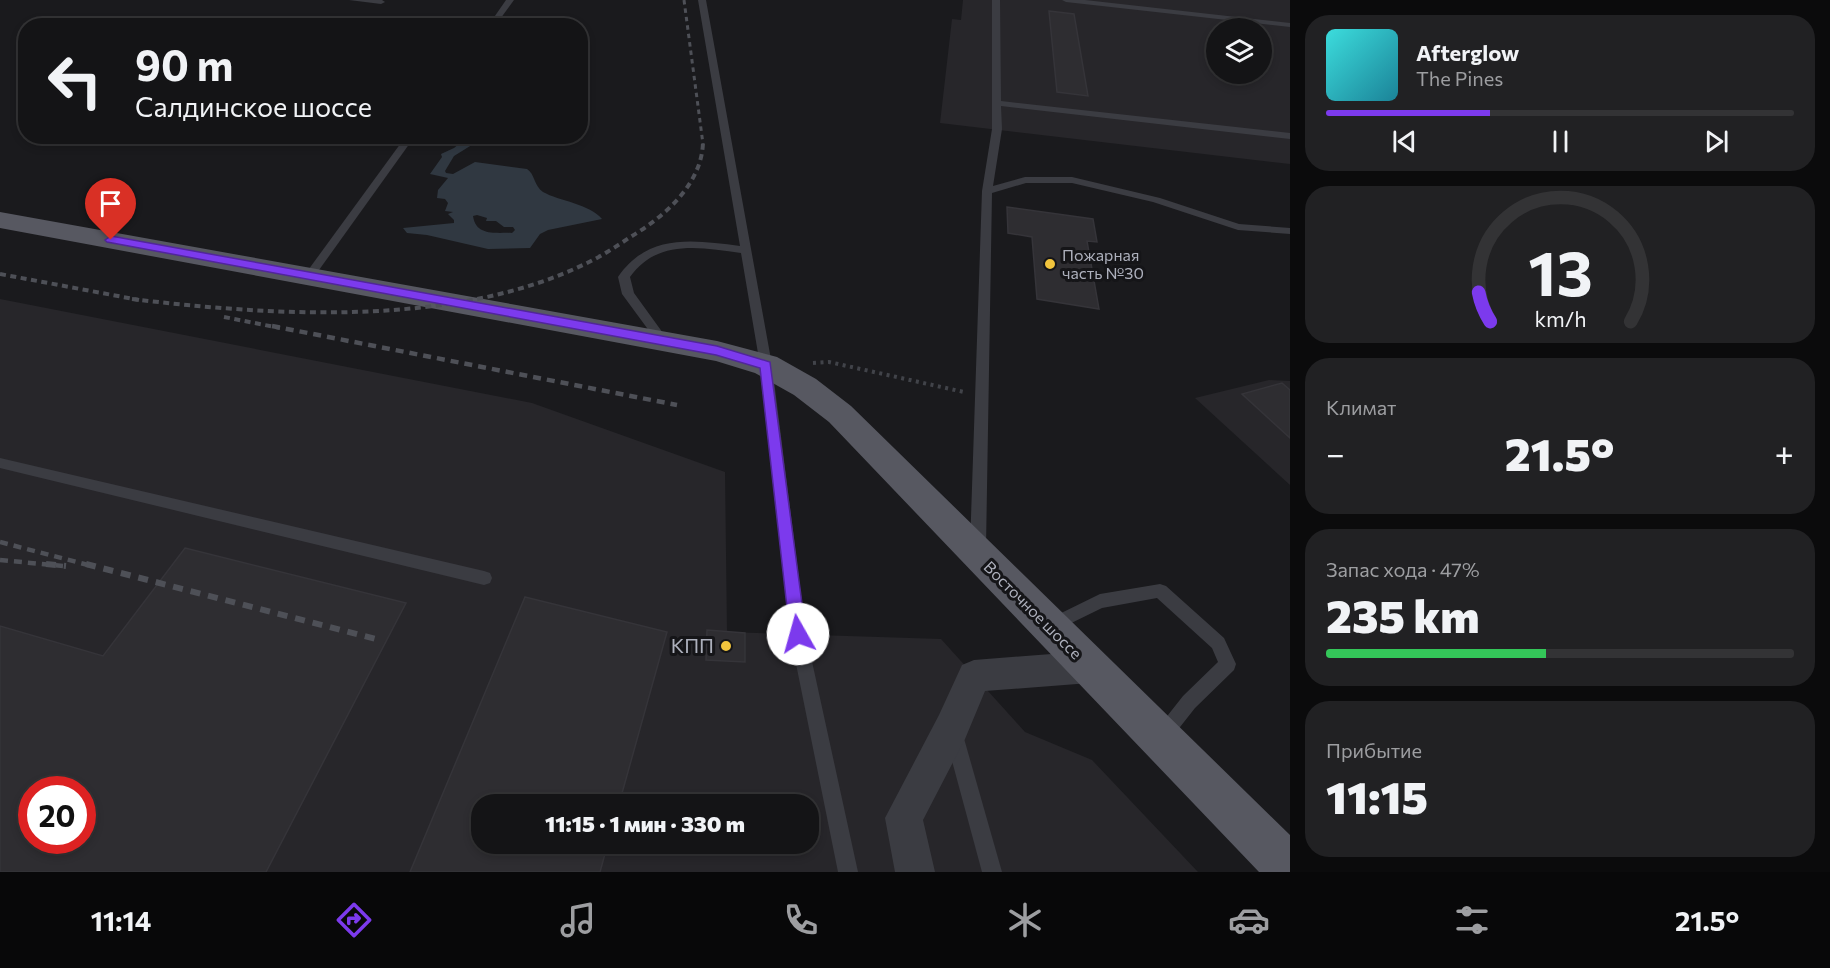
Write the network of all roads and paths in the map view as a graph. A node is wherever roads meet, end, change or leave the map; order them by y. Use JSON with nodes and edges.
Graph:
{"nodes":[{"id":1,"x":353,"y":0,"type":"edge"},
{"id":2,"x":510,"y":0,"type":"edge"},
{"id":3,"x":702,"y":0,"type":"edge"},
{"id":4,"x":996,"y":0,"type":"edge"},
{"id":5,"x":1066,"y":0,"type":"edge"},
{"id":6,"x":381,"y":2,"type":"dead end"},
{"id":7,"x":497,"y":18,"type":"edge"},
{"id":8,"x":1286,"y":24,"type":"edge"},
{"id":9,"x":1290,"y":37,"type":"edge"},
{"id":10,"x":997,"y":103,"type":"junction"},
{"id":11,"x":1290,"y":136,"type":"edge"},
{"id":12,"x":405,"y":144,"type":"edge"},
{"id":13,"x":987,"y":190,"type":"junction"},
{"id":14,"x":0,"y":220,"type":"edge"},
{"id":15,"x":1290,"y":231,"type":"edge"},
{"id":16,"x":746,"y":250,"type":"junction"},
{"id":17,"x":310,"y":275,"type":"junction"},
{"id":18,"x":662,"y":340,"type":"junction"},
{"id":19,"x":766,"y":365,"type":"junction"},
{"id":20,"x":983,"y":396,"type":"junction"},
{"id":21,"x":0,"y":463,"type":"edge"},
{"id":22,"x":978,"y":555,"type":"junction"},
{"id":23,"x":484,"y":578,"type":"dead end"},
{"id":24,"x":1050,"y":626,"type":"junction"},
{"id":25,"x":1090,"y":668,"type":"junction"},
{"id":26,"x":952,"y":727,"type":"junction"},
{"id":27,"x":1161,"y":737,"type":"junction"},
{"id":28,"x":1290,"y":869,"type":"edge"},
{"id":29,"x":848,"y":872,"type":"edge"},
{"id":30,"x":915,"y":872,"type":"edge"},
{"id":31,"x":992,"y":872,"type":"edge"}],
"edges":[{"from":1,"to":6,"type":"lane"},
{"from":2,"to":7,"type":"lane"},
{"from":3,"to":16,"type":"lane"},
{"from":4,"to":10,"type":"lane"},
{"from":5,"to":8,"type":"lane"},
{"from":8,"to":9,"type":"lane"},
{"from":10,"to":11,"type":"lane"},
{"from":10,"to":13,"type":"lane"},
{"from":12,"to":17,"type":"lane"},
{"from":13,"to":15,"type":"lane"},
{"from":13,"to":20,"type":"lane"},
{"from":14,"to":17,"type":"main road","name":"Восточное шоссе"},
{"from":16,"to":18,"type":"lane"},
{"from":16,"to":19,"type":"lane"},
{"from":17,"to":18,"type":"main road","name":"Восточное шоссе"},
{"from":18,"to":19,"type":"main road","name":"Восточное шоссе"},
{"from":19,"to":20,"type":"path"},
{"from":19,"to":22,"type":"main road","name":"Восточное шоссе"},
{"from":19,"to":29,"type":"lane"},
{"from":20,"to":22,"type":"lane"},
{"from":21,"to":23,"type":"lane"},
{"from":22,"to":24,"type":"main road","name":"Восточное шоссе"},
{"from":24,"to":25,"type":"main road","name":"Восточное шоссе"},
{"from":24,"to":27,"type":"lane"},
{"from":25,"to":26,"type":"street"},
{"from":25,"to":27,"type":"main road","name":"Восточное шоссе"},
{"from":26,"to":30,"type":"street"},
{"from":26,"to":31,"type":"lane"},
{"from":27,"to":28,"type":"main road","name":"Восточное шоссе"}]}
